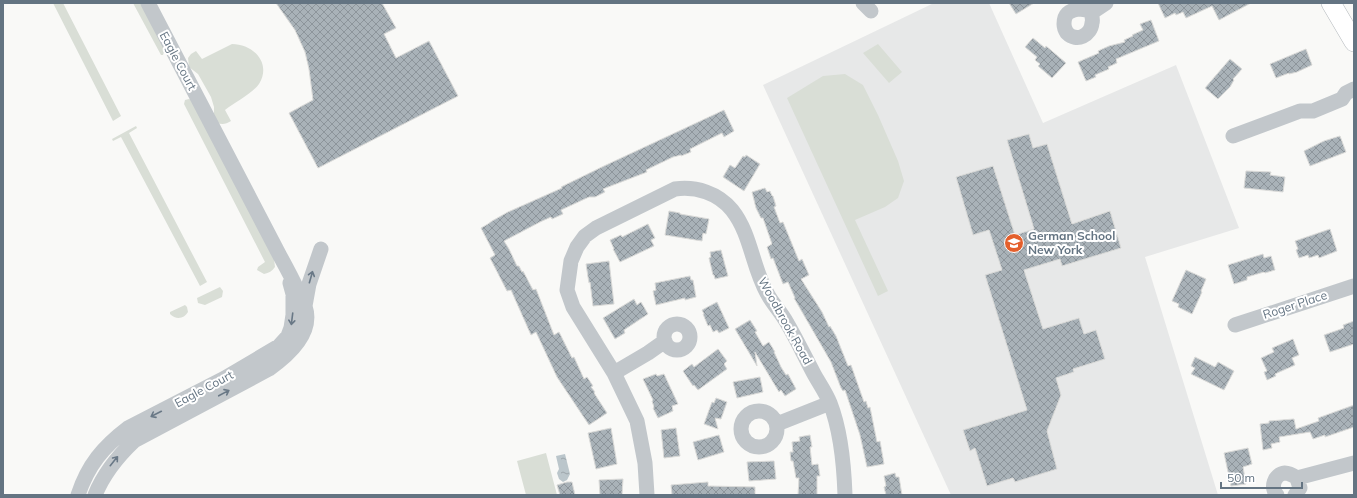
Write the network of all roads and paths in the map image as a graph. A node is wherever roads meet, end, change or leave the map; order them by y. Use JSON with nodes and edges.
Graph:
{"nodes":[{"id":1,"x":148,"y":3,"type":"edge"},
{"id":2,"x":1106,"y":3,"type":"edge"},
{"id":3,"x":1331,"y":3,"type":"edge"},
{"id":4,"x":1091,"y":13,"type":"dead end"},
{"id":5,"x":1354,"y":42,"type":"edge"},
{"id":6,"x":1350,"y":91,"type":"edge"},
{"id":7,"x":1233,"y":136,"type":"dead end"},
{"id":8,"x":321,"y":249,"type":"dead end"},
{"id":9,"x":286,"y":267,"type":"junction"},
{"id":10,"x":1354,"y":286,"type":"edge"},
{"id":11,"x":305,"y":306,"type":"junction"},
{"id":12,"x":1235,"y":325,"type":"dead end"},
{"id":13,"x":665,"y":341,"type":"dead end"},
{"id":14,"x":614,"y":373,"type":"junction"},
{"id":15,"x":830,"y":403,"type":"junction"},
{"id":16,"x":777,"y":424,"type":"dead end"},
{"id":17,"x":1354,"y":463,"type":"edge"},
{"id":18,"x":1297,"y":478,"type":"junction"},
{"id":19,"x":78,"y":495,"type":"edge"},
{"id":20,"x":95,"y":495,"type":"edge"},
{"id":21,"x":647,"y":495,"type":"edge"},
{"id":22,"x":845,"y":495,"type":"edge"},
{"id":23,"x":1277,"y":495,"type":"edge"},
{"id":24,"x":1295,"y":495,"type":"edge"}],
"edges":[{"from":1,"to":9,"type":"street","name":"Eagle Court"},
{"from":2,"to":4,"type":"street"},
{"from":3,"to":5,"type":"main road"},
{"from":6,"to":7,"type":"street"},
{"from":11,"to":8,"type":"street","name":"Eagle Court","one_way":true},
{"from":9,"to":11,"type":"street","name":"Eagle Court"},
{"from":9,"to":19,"type":"street","name":"Eagle Court","one_way":true},
{"from":10,"to":12,"type":"street","name":"Roger Place"},
{"from":20,"to":11,"type":"street","name":"Eagle Court","one_way":true},
{"from":13,"to":14,"type":"street"},
{"from":14,"to":15,"type":"street","name":"Woodbrook Road"},
{"from":14,"to":21,"type":"street","name":"Woodbrook Road"},
{"from":15,"to":16,"type":"street"},
{"from":15,"to":22,"type":"street","name":"Woodbrook Road"},
{"from":17,"to":18,"type":"street"},
{"from":18,"to":23,"type":"street"},
{"from":18,"to":24,"type":"street"}]}
